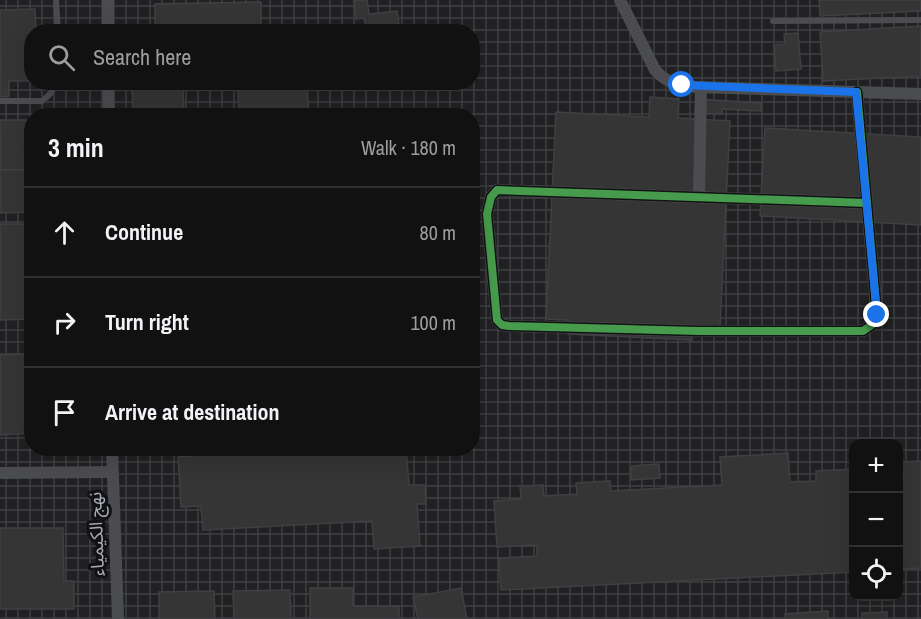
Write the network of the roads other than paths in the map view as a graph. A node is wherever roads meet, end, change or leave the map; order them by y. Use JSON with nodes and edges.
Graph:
{"nodes":[{"id":1,"x":56,"y":0,"type":"edge"},
{"id":2,"x":108,"y":0,"type":"edge"},
{"id":3,"x":620,"y":0,"type":"edge"},
{"id":4,"x":921,"y":20,"type":"edge"},
{"id":5,"x":773,"y":21,"type":"dead end"},
{"id":6,"x":57,"y":24,"type":"edge"},
{"id":7,"x":108,"y":24,"type":"edge"},
{"id":8,"x":701,"y":87,"type":"junction"},
{"id":9,"x":52,"y":90,"type":"edge"},
{"id":10,"x":108,"y":90,"type":"edge"},
{"id":11,"x":856,"y":92,"type":"junction"},
{"id":12,"x":921,"y":94,"type":"edge"},
{"id":13,"x":0,"y":101,"type":"edge"},
{"id":14,"x":109,"y":108,"type":"edge"},
{"id":15,"x":699,"y":197,"type":"junction"},
{"id":16,"x":867,"y":203,"type":"junction"},
{"id":17,"x":112,"y":456,"type":"edge"},
{"id":18,"x":112,"y":471,"type":"junction"},
{"id":19,"x":0,"y":472,"type":"edge"},
{"id":20,"x":118,"y":619,"type":"edge"}],
"edges":[{"from":1,"to":6,"type":"lane"},
{"from":2,"to":7,"type":"street"},
{"from":3,"to":8,"type":"street"},
{"from":4,"to":5,"type":"lane"},
{"from":8,"to":11,"type":"street"},
{"from":8,"to":15,"type":"street"},
{"from":9,"to":13,"type":"lane"},
{"from":10,"to":14,"type":"street"},
{"from":11,"to":12,"type":"street"},
{"from":11,"to":16,"type":"street"},
{"from":15,"to":16,"type":"street"},
{"from":15,"to":16,"type":"street"},
{"from":17,"to":18,"type":"street","name":"نهج الكيمياء"},
{"from":18,"to":19,"type":"street"},
{"from":18,"to":20,"type":"street","name":"نهج الكيمياء"}]}
